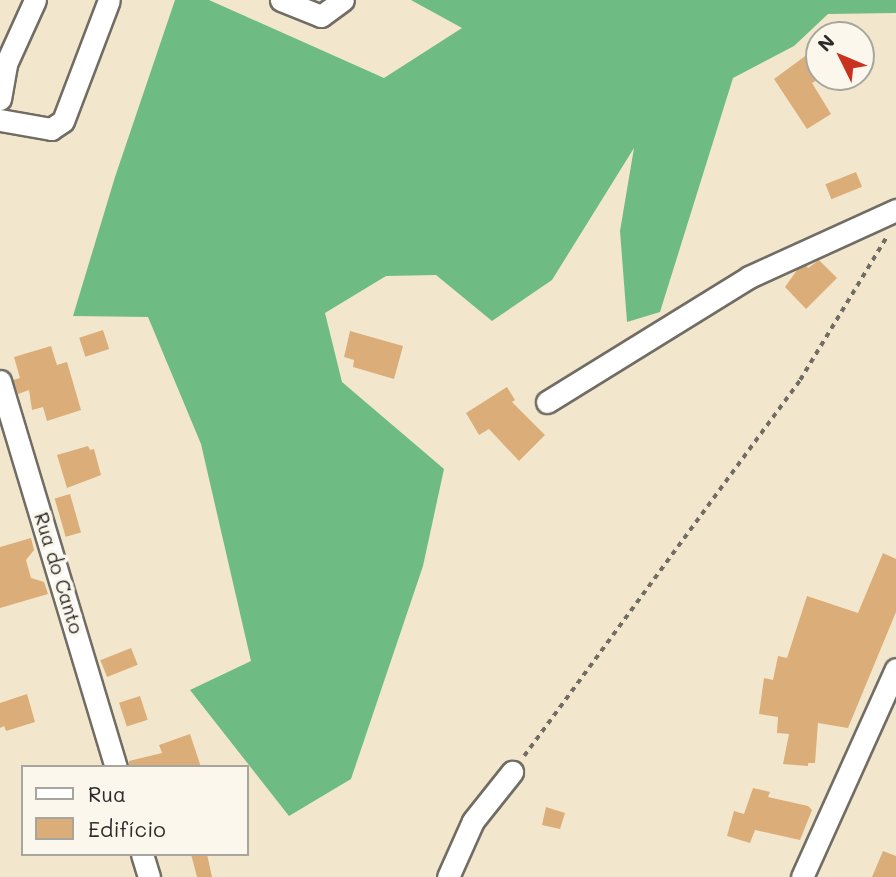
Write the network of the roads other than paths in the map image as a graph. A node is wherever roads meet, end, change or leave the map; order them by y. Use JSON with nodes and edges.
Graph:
{"nodes":[{"id":1,"x":35,"y":0,"type":"edge"},
{"id":2,"x":110,"y":0,"type":"edge"},
{"id":3,"x":281,"y":0,"type":"edge"},
{"id":4,"x":343,"y":0,"type":"edge"},
{"id":5,"x":0,"y":99,"type":"edge"},
{"id":6,"x":0,"y":120,"type":"edge"},
{"id":7,"x":896,"y":210,"type":"edge"},
{"id":8,"x":0,"y":381,"type":"edge"},
{"id":9,"x":547,"y":402,"type":"dead end"},
{"id":10,"x":896,"y":669,"type":"edge"},
{"id":11,"x":115,"y":765,"type":"edge"},
{"id":12,"x":512,"y":772,"type":"road end"},
{"id":13,"x":143,"y":856,"type":"edge"},
{"id":14,"x":149,"y":877,"type":"edge"},
{"id":15,"x":449,"y":877,"type":"edge"},
{"id":16,"x":802,"y":877,"type":"edge"}],
"edges":[{"from":1,"to":5,"type":"street"},
{"from":2,"to":6,"type":"street"},
{"from":3,"to":4,"type":"street"},
{"from":7,"to":9,"type":"street"},
{"from":8,"to":11,"type":"street","name":"Rua do Canto"},
{"from":10,"to":16,"type":"street"},
{"from":12,"to":15,"type":"street"},
{"from":13,"to":14,"type":"street"}]}
